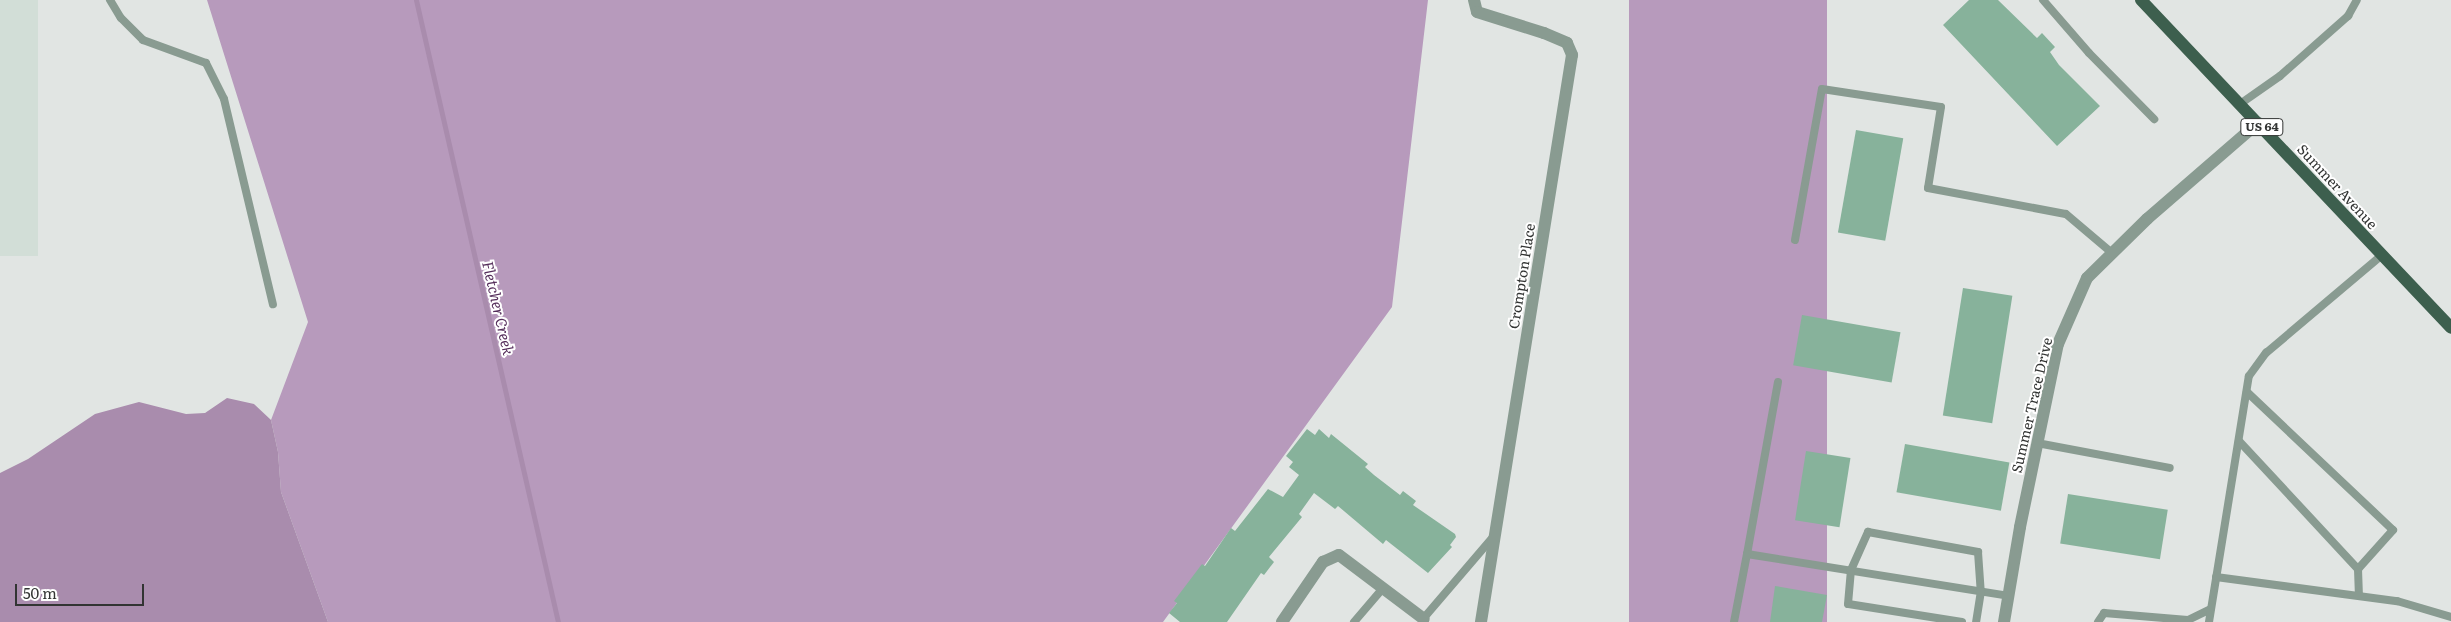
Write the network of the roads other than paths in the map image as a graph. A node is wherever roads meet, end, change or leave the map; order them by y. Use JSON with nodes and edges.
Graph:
{"nodes":[{"id":1,"x":110,"y":0,"type":"edge"},
{"id":2,"x":1474,"y":0,"type":"edge"},
{"id":3,"x":2043,"y":0,"type":"edge"},
{"id":4,"x":2141,"y":0,"type":"edge"},
{"id":5,"x":2357,"y":0,"type":"edge"},
{"id":6,"x":2240,"y":104,"type":"junction"},
{"id":7,"x":2154,"y":119,"type":"dead end"},
{"id":8,"x":2258,"y":123,"type":"junction"},
{"id":9,"x":1795,"y":240,"type":"dead end"},
{"id":10,"x":2112,"y":253,"type":"junction"},
{"id":11,"x":2382,"y":255,"type":"junction"},
{"id":12,"x":273,"y":304,"type":"dead end"},
{"id":13,"x":2451,"y":328,"type":"edge"},
{"id":14,"x":1778,"y":382,"type":"dead end"},
{"id":15,"x":2247,"y":392,"type":"junction"},
{"id":16,"x":2239,"y":441,"type":"junction"},
{"id":17,"x":2037,"y":444,"type":"junction"},
{"id":18,"x":2170,"y":468,"type":"dead end"},
{"id":19,"x":1494,"y":536,"type":"junction"},
{"id":20,"x":1747,"y":554,"type":"junction"},
{"id":21,"x":2358,"y":569,"type":"junction"},
{"id":22,"x":1851,"y":570,"type":"junction"},
{"id":23,"x":2216,"y":576,"type":"junction"},
{"id":24,"x":1383,"y":588,"type":"junction"},
{"id":25,"x":1981,"y":591,"type":"junction"},
{"id":26,"x":2359,"y":595,"type":"junction"},
{"id":27,"x":2008,"y":596,"type":"junction"},
{"id":28,"x":2211,"y":609,"type":"junction"},
{"id":29,"x":2451,"y":617,"type":"edge"},
{"id":30,"x":2156,"y":619,"type":"edge"},
{"id":31,"x":1422,"y":620,"type":"edge"},
{"id":32,"x":1282,"y":622,"type":"edge"},
{"id":33,"x":1354,"y":622,"type":"edge"},
{"id":34,"x":1482,"y":622,"type":"edge"},
{"id":35,"x":1734,"y":622,"type":"edge"},
{"id":36,"x":1962,"y":622,"type":"edge"},
{"id":37,"x":1976,"y":622,"type":"edge"},
{"id":38,"x":2004,"y":622,"type":"edge"},
{"id":39,"x":2098,"y":622,"type":"edge"},
{"id":40,"x":2209,"y":622,"type":"edge"}],
"edges":[{"from":1,"to":12,"type":"lane"},
{"from":2,"to":19,"type":"street","name":"Crompton Place"},
{"from":3,"to":7,"type":"lane"},
{"from":4,"to":6,"type":"main road","name":"Summer Avenue","number":"US 64"},
{"from":5,"to":6,"type":"lane"},
{"from":6,"to":8,"type":"main road","name":"Summer Avenue","number":"US 64"},
{"from":8,"to":10,"type":"street","name":"Summer Trace Drive"},
{"from":8,"to":11,"type":"main road","name":"Summer Avenue","number":"US 64"},
{"from":9,"to":10,"type":"lane"},
{"from":10,"to":17,"type":"street","name":"Summer Trace Drive"},
{"from":11,"to":13,"type":"main road","name":"Summer Avenue","number":"US 64"},
{"from":11,"to":15,"type":"lane"},
{"from":14,"to":20,"type":"lane"},
{"from":15,"to":16,"type":"lane"},
{"from":15,"to":21,"type":"lane"},
{"from":16,"to":21,"type":"lane"},
{"from":16,"to":23,"type":"lane"},
{"from":17,"to":18,"type":"lane"},
{"from":17,"to":27,"type":"street","name":"Summer Trace Drive"},
{"from":19,"to":31,"type":"lane"},
{"from":19,"to":34,"type":"street","name":"Crompton Place"},
{"from":20,"to":22,"type":"lane"},
{"from":20,"to":35,"type":"lane"},
{"from":21,"to":26,"type":"lane"},
{"from":22,"to":25,"type":"lane"},
{"from":22,"to":25,"type":"lane"},
{"from":22,"to":36,"type":"lane"},
{"from":23,"to":26,"type":"lane"},
{"from":23,"to":28,"type":"lane"},
{"from":24,"to":31,"type":"street"},
{"from":24,"to":32,"type":"street"},
{"from":24,"to":33,"type":"lane"},
{"from":25,"to":27,"type":"lane"},
{"from":25,"to":37,"type":"lane"},
{"from":26,"to":29,"type":"lane"},
{"from":27,"to":38,"type":"street","name":"Summer Trace Drive"},
{"from":28,"to":30,"type":"lane"},
{"from":28,"to":40,"type":"lane"},
{"from":30,"to":39,"type":"lane"}]}
